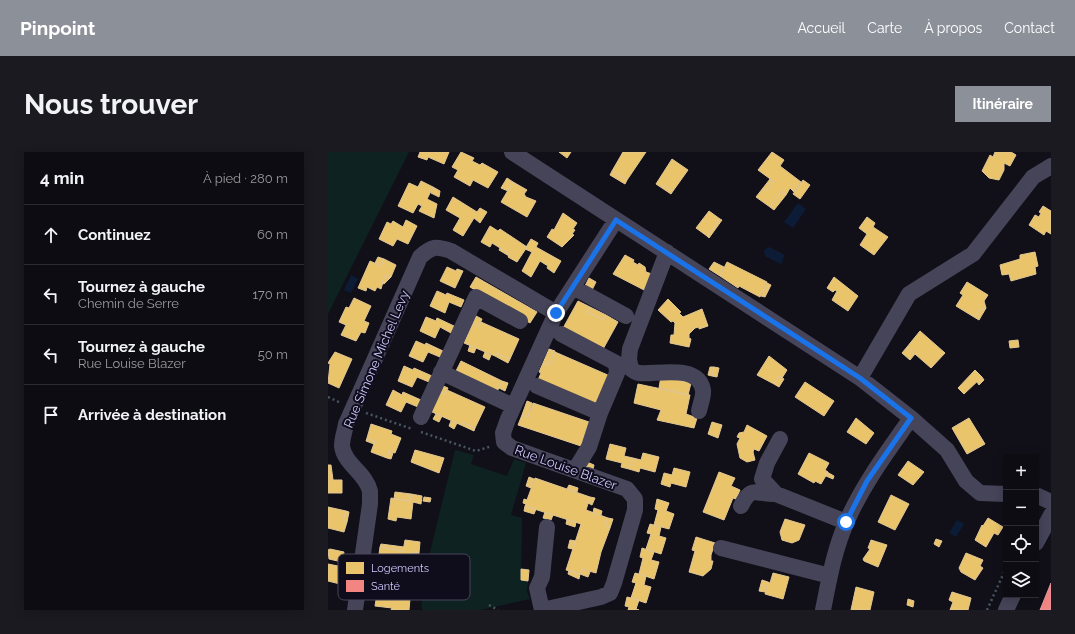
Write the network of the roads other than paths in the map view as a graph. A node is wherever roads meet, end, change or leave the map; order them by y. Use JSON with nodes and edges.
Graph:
{"nodes":[{"id":1,"x":512,"y":152,"type":"edge"},
{"id":2,"x":1051,"y":166,"type":"edge"},
{"id":3,"x":616,"y":220,"type":"junction"},
{"id":4,"x":667,"y":252,"type":"junction"},
{"id":5,"x":573,"y":287,"type":"junction"},
{"id":6,"x":556,"y":313,"type":"junction"},
{"id":7,"x":626,"y":316,"type":"dead end"},
{"id":8,"x":520,"y":321,"type":"dead end"},
{"id":9,"x":561,"y":334,"type":"dead end"},
{"id":10,"x":441,"y":372,"type":"junction"},
{"id":11,"x":860,"y":378,"type":"junction"},
{"id":12,"x":538,"y":386,"type":"dead end"},
{"id":13,"x":513,"y":406,"type":"junction"},
{"id":14,"x":699,"y":411,"type":"dead end"},
{"id":15,"x":600,"y":413,"type":"junction"},
{"id":16,"x":420,"y":417,"type":"dead end"},
{"id":17,"x":911,"y":418,"type":"junction"},
{"id":18,"x":780,"y":439,"type":"dead end"},
{"id":19,"x":575,"y":470,"type":"junction"},
{"id":20,"x":776,"y":494,"type":"junction"},
{"id":21,"x":1003,"y":494,"type":"edge"},
{"id":22,"x":1039,"y":496,"type":"edge"},
{"id":23,"x":1051,"y":502,"type":"edge"},
{"id":24,"x":741,"y":506,"type":"dead end"},
{"id":25,"x":1051,"y":516,"type":"edge"},
{"id":26,"x":846,"y":522,"type":"junction"},
{"id":27,"x":547,"y":528,"type":"dead end"},
{"id":28,"x":1039,"y":538,"type":"edge"},
{"id":29,"x":721,"y":548,"type":"dead end"},
{"id":30,"x":362,"y":554,"type":"edge"},
{"id":31,"x":830,"y":576,"type":"junction"},
{"id":32,"x":1012,"y":598,"type":"edge"},
{"id":33,"x":356,"y":600,"type":"edge"},
{"id":34,"x":354,"y":610,"type":"edge"},
{"id":35,"x":542,"y":610,"type":"edge"},
{"id":36,"x":823,"y":610,"type":"edge"},
{"id":37,"x":1006,"y":610,"type":"edge"}],
"edges":[{"from":1,"to":3,"type":"street"},
{"from":2,"to":11,"type":"street"},
{"from":3,"to":4,"type":"street"},
{"from":3,"to":5,"type":"street","name":"Rue Louise Blazer"},
{"from":4,"to":11,"type":"street"},
{"from":4,"to":14,"type":"street"},
{"from":5,"to":6,"type":"street","name":"Rue Louise Blazer"},
{"from":5,"to":7,"type":"street"},
{"from":6,"to":13,"type":"street","name":"Rue Louise Blazer"},
{"from":6,"to":30,"type":"street","name":"Rue Simone Michel Levy"},
{"from":8,"to":10,"type":"street"},
{"from":9,"to":15,"type":"street"},
{"from":10,"to":13,"type":"street"},
{"from":10,"to":16,"type":"street"},
{"from":11,"to":17,"type":"street"},
{"from":12,"to":15,"type":"street"},
{"from":13,"to":19,"type":"street","name":"Rue Louise Blazer"},
{"from":15,"to":19,"type":"street"},
{"from":17,"to":21,"type":"street"},
{"from":17,"to":26,"type":"street"},
{"from":18,"to":20,"type":"street"},
{"from":19,"to":35,"type":"street","name":"Rue Louise Blazer"},
{"from":20,"to":24,"type":"street"},
{"from":20,"to":26,"type":"street"},
{"from":22,"to":23,"type":"street"},
{"from":25,"to":28,"type":"street"},
{"from":26,"to":31,"type":"street"},
{"from":27,"to":35,"type":"street"},
{"from":29,"to":31,"type":"street"},
{"from":31,"to":36,"type":"street"},
{"from":32,"to":37,"type":"street"},
{"from":33,"to":34,"type":"street","name":"Rue Simone Michel Levy"}]}
